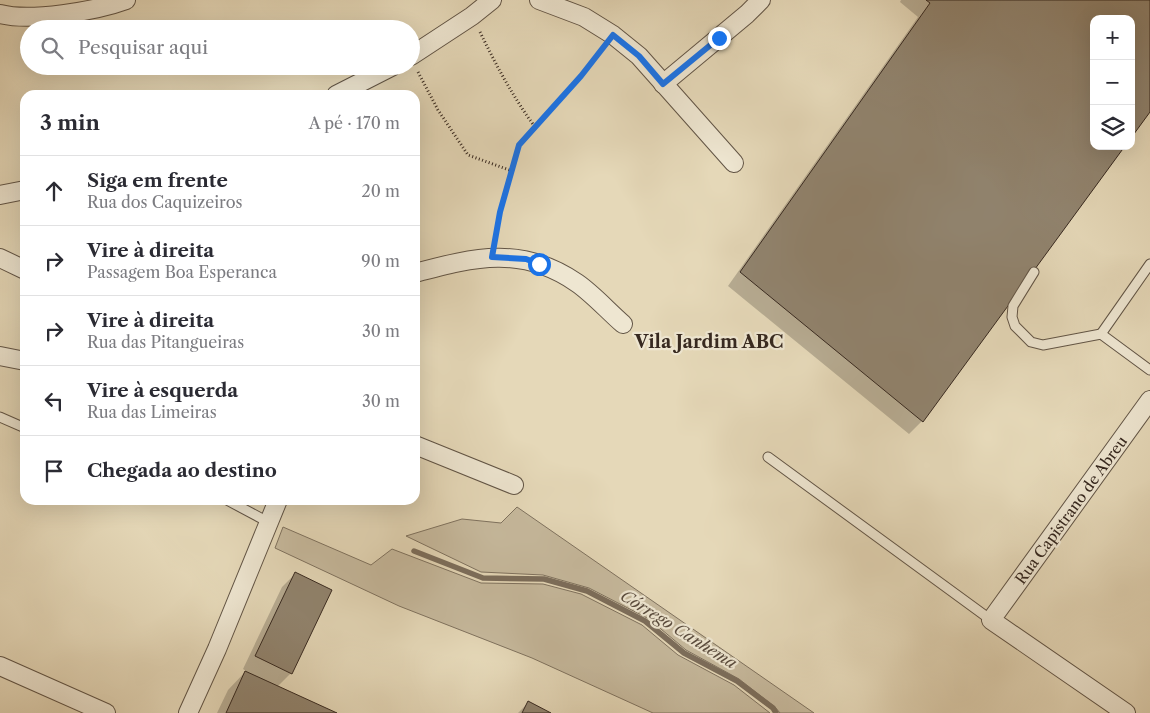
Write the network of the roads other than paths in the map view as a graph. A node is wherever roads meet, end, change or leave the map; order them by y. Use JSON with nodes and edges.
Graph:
{"nodes":[{"id":1,"x":126,"y":0,"type":"edge"},
{"id":2,"x":492,"y":0,"type":"edge"},
{"id":3,"x":539,"y":0,"type":"edge"},
{"id":4,"x":761,"y":0,"type":"edge"},
{"id":5,"x":0,"y":14,"type":"edge"},
{"id":6,"x":420,"y":57,"type":"edge"},
{"id":7,"x":375,"y":75,"type":"edge"},
{"id":8,"x":663,"y":84,"type":"junction"},
{"id":9,"x":346,"y":90,"type":"edge"},
{"id":10,"x":734,"y":163,"type":"dead end"},
{"id":11,"x":20,"y":191,"type":"edge"},
{"id":12,"x":0,"y":195,"type":"edge"},
{"id":13,"x":0,"y":258,"type":"edge"},
{"id":14,"x":1150,"y":264,"type":"edge"},
{"id":15,"x":20,"y":268,"type":"edge"},
{"id":16,"x":420,"y":271,"type":"edge"},
{"id":17,"x":1034,"y":272,"type":"dead end"},
{"id":18,"x":623,"y":324,"type":"dead end"},
{"id":19,"x":1101,"y":334,"type":"junction"},
{"id":20,"x":0,"y":356,"type":"edge"},
{"id":21,"x":20,"y":360,"type":"edge"},
{"id":22,"x":1150,"y":370,"type":"edge"},
{"id":23,"x":1150,"y":400,"type":"edge"},
{"id":24,"x":0,"y":417,"type":"edge"},
{"id":25,"x":20,"y":426,"type":"edge"},
{"id":26,"x":420,"y":447,"type":"edge"},
{"id":27,"x":768,"y":456,"type":"dead end"},
{"id":28,"x":514,"y":485,"type":"dead end"},
{"id":29,"x":236,"y":505,"type":"edge"},
{"id":30,"x":276,"y":505,"type":"edge"},
{"id":31,"x":270,"y":523,"type":"junction"},
{"id":32,"x":991,"y":620,"type":"junction"},
{"id":33,"x":2,"y":672,"type":"edge"},
{"id":34,"x":106,"y":713,"type":"edge"},
{"id":35,"x":188,"y":713,"type":"edge"},
{"id":36,"x":1126,"y":713,"type":"edge"}],
"edges":[{"from":1,"to":5,"type":"street"},
{"from":2,"to":6,"type":"street"},
{"from":3,"to":8,"type":"street"},
{"from":4,"to":8,"type":"street"},
{"from":7,"to":9,"type":"street"},
{"from":8,"to":10,"type":"street"},
{"from":11,"to":12,"type":"street"},
{"from":13,"to":15,"type":"street"},
{"from":14,"to":19,"type":"lane"},
{"from":16,"to":18,"type":"street"},
{"from":17,"to":19,"type":"lane"},
{"from":19,"to":22,"type":"lane"},
{"from":20,"to":21,"type":"street"},
{"from":23,"to":32,"type":"street","name":"Rua Capistrano de Abreu"},
{"from":24,"to":25,"type":"lane"},
{"from":26,"to":28,"type":"street"},
{"from":27,"to":32,"type":"lane"},
{"from":29,"to":31,"type":"lane"},
{"from":30,"to":31,"type":"street"},
{"from":31,"to":35,"type":"street"},
{"from":32,"to":36,"type":"street"},
{"from":33,"to":34,"type":"street"}]}
